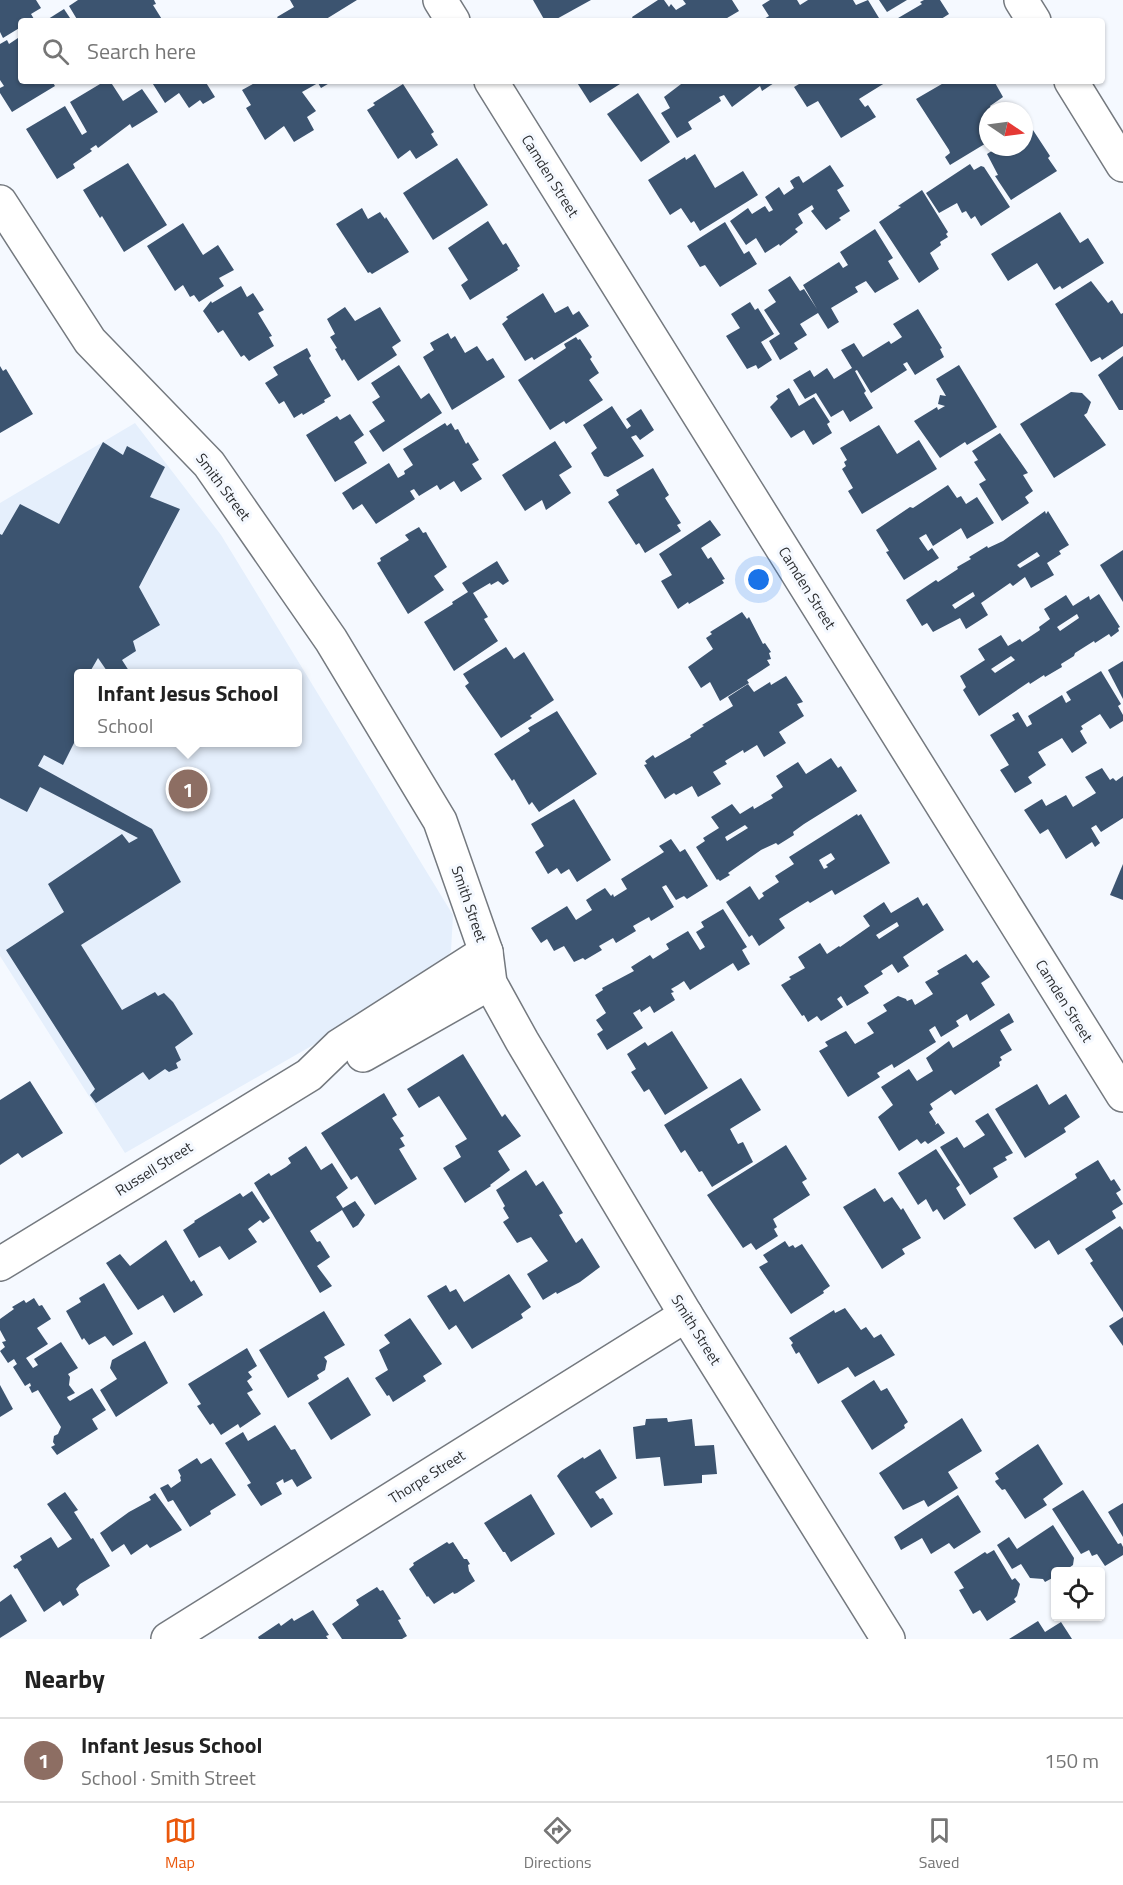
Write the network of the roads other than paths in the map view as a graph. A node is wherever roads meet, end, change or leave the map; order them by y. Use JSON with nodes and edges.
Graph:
{"nodes":[{"id":1,"x":440,"y":0,"type":"edge"},
{"id":2,"x":1021,"y":0,"type":"edge"},
{"id":3,"x":451,"y":18,"type":"edge"},
{"id":4,"x":1032,"y":18,"type":"edge"},
{"id":5,"x":492,"y":84,"type":"edge"},
{"id":6,"x":1073,"y":84,"type":"edge"},
{"id":7,"x":1123,"y":165,"type":"edge"},
{"id":8,"x":0,"y":202,"type":"edge"},
{"id":9,"x":488,"y":968,"type":"junction"},
{"id":10,"x":1123,"y":1095,"type":"edge"},
{"id":11,"x":0,"y":1264,"type":"edge"},
{"id":12,"x":686,"y":1315,"type":"junction"},
{"id":13,"x":168,"y":1639,"type":"edge"},
{"id":14,"x":888,"y":1639,"type":"edge"}],
"edges":[{"from":1,"to":3,"type":"street"},
{"from":2,"to":4,"type":"street"},
{"from":5,"to":10,"type":"street","name":"Camden Street"},
{"from":6,"to":7,"type":"street"},
{"from":8,"to":9,"type":"street","name":"Smith Street"},
{"from":9,"to":11,"type":"street","name":"Russell Street"},
{"from":9,"to":12,"type":"street","name":"Smith Street"},
{"from":12,"to":13,"type":"street","name":"Thorpe Street"},
{"from":12,"to":14,"type":"street","name":"Smith Street"}]}
